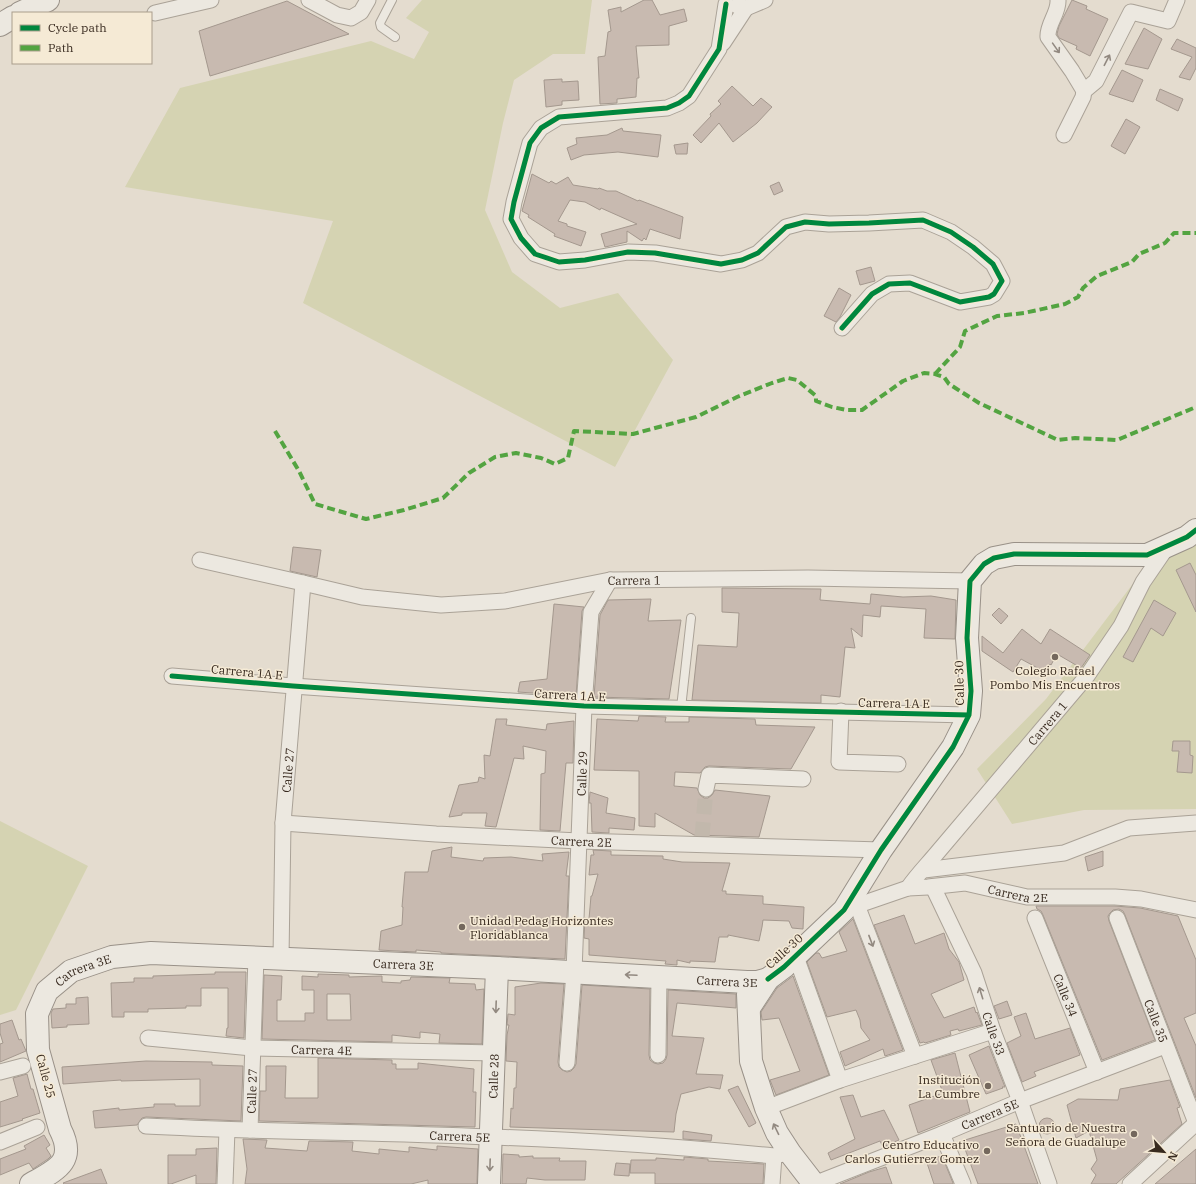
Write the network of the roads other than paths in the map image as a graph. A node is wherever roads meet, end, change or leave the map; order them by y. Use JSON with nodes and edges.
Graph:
{"nodes":[{"id":1,"x":48,"y":0,"type":"edge"},
{"id":2,"x":211,"y":0,"type":"edge"},
{"id":3,"x":309,"y":0,"type":"edge"},
{"id":4,"x":368,"y":0,"type":"edge"},
{"id":5,"x":392,"y":0,"type":"edge"},
{"id":6,"x":765,"y":0,"type":"edge"},
{"id":7,"x":1058,"y":0,"type":"edge"},
{"id":8,"x":1177,"y":0,"type":"edge"},
{"id":9,"x":726,"y":2,"type":"edge"},
{"id":10,"x":746,"y":8,"type":"junction"},
{"id":11,"x":22,"y":12,"type":"edge"},
{"id":12,"x":155,"y":13,"type":"dead end"},
{"id":13,"x":12,"y":18,"type":"edge"},
{"id":14,"x":0,"y":25,"type":"edge"},
{"id":15,"x":395,"y":37,"type":"dead end"},
{"id":16,"x":719,"y":49,"type":"junction"},
{"id":17,"x":1084,"y":91,"type":"junction"},
{"id":18,"x":1064,"y":135,"type":"dead end"},
{"id":19,"x":842,"y":328,"type":"dead end"},
{"id":20,"x":1187,"y":537,"type":"edge"},
{"id":21,"x":200,"y":560,"type":"dead end"},
{"id":22,"x":610,"y":580,"type":"junction"},
{"id":23,"x":970,"y":581,"type":"junction"},
{"id":24,"x":303,"y":582,"type":"junction"},
{"id":25,"x":691,"y":618,"type":"dead end"},
{"id":26,"x":172,"y":676,"type":"dead end"},
{"id":27,"x":293,"y":686,"type":"junction"},
{"id":28,"x":584,"y":706,"type":"junction"},
{"id":29,"x":681,"y":708,"type":"junction"},
{"id":30,"x":842,"y":712,"type":"junction"},
{"id":31,"x":969,"y":715,"type":"junction"},
{"id":32,"x":898,"y":764,"type":"dead end"},
{"id":33,"x":803,"y":778,"type":"dead end"},
{"id":34,"x":706,"y":789,"type":"tunnel mouth"},
{"id":35,"x":283,"y":823,"type":"junction"},
{"id":36,"x":1196,"y":823,"type":"edge"},
{"id":37,"x":579,"y":841,"type":"junction"},
{"id":38,"x":881,"y":850,"type":"junction"},
{"id":39,"x":922,"y":871,"type":"junction"},
{"id":40,"x":931,"y":887,"type":"junction"},
{"id":41,"x":908,"y":888,"type":"junction"},
{"id":42,"x":851,"y":908,"type":"junction"},
{"id":43,"x":1196,"y":910,"type":"edge"},
{"id":44,"x":1035,"y":918,"type":"dead end"},
{"id":45,"x":1117,"y":918,"type":"dead end"},
{"id":46,"x":795,"y":954,"type":"junction"},
{"id":47,"x":256,"y":957,"type":"junction"},
{"id":48,"x":281,"y":958,"type":"junction"},
{"id":49,"x":497,"y":968,"type":"junction"},
{"id":50,"x":574,"y":972,"type":"junction"},
{"id":51,"x":659,"y":976,"type":"junction"},
{"id":52,"x":768,"y":979,"type":"junction"},
{"id":53,"x":747,"y":982,"type":"junction"},
{"id":54,"x":47,"y":991,"type":"joint"},
{"id":55,"x":749,"y":1008,"type":"junction"},
{"id":56,"x":992,"y":1030,"type":"junction"},
{"id":57,"x":148,"y":1038,"type":"dead end"},
{"id":58,"x":1166,"y":1046,"type":"junction"},
{"id":59,"x":252,"y":1048,"type":"junction"},
{"id":60,"x":495,"y":1053,"type":"junction"},
{"id":61,"x":658,"y":1055,"type":"dead end"},
{"id":62,"x":915,"y":1056,"type":"junction"},
{"id":63,"x":566,"y":1063,"type":"dead end"},
{"id":64,"x":23,"y":1066,"type":"dead end"},
{"id":65,"x":0,"y":1072,"type":"edge"},
{"id":66,"x":1097,"y":1072,"type":"junction"},
{"id":67,"x":840,"y":1080,"type":"junction"},
{"id":68,"x":1020,"y":1101,"type":"junction"},
{"id":69,"x":766,"y":1108,"type":"junction"},
{"id":70,"x":1196,"y":1123,"type":"edge"},
{"id":71,"x":146,"y":1126,"type":"dead end"},
{"id":72,"x":37,"y":1127,"type":"dead end"},
{"id":73,"x":227,"y":1130,"type":"junction"},
{"id":74,"x":250,"y":1130,"type":"junction"},
{"id":75,"x":942,"y":1134,"type":"junction"},
{"id":76,"x":490,"y":1137,"type":"junction"},
{"id":77,"x":0,"y":1142,"type":"edge"},
{"id":78,"x":782,"y":1154,"type":"junction"},
{"id":79,"x":1131,"y":1183,"type":"edge"},
{"id":80,"x":31,"y":1184,"type":"edge"},
{"id":81,"x":226,"y":1184,"type":"edge"},
{"id":82,"x":489,"y":1184,"type":"edge"},
{"id":83,"x":772,"y":1184,"type":"edge"},
{"id":84,"x":814,"y":1184,"type":"edge"},
{"id":85,"x":963,"y":1184,"type":"edge"},
{"id":86,"x":1049,"y":1184,"type":"edge"}],
"edges":[{"from":1,"to":11,"type":"main road"},
{"from":2,"to":12,"type":"street"},
{"from":3,"to":4,"type":"street"},
{"from":5,"to":15,"type":"lane"},
{"from":6,"to":10,"type":"street"},
{"from":7,"to":17,"type":"street","one_way":true},
{"from":17,"to":8,"type":"street","one_way":true},
{"from":9,"to":10,"type":"street"},
{"from":9,"to":16,"type":"street"},
{"from":10,"to":16,"type":"street"},
{"from":13,"to":14,"type":"main road"},
{"from":16,"to":19,"type":"street"},
{"from":17,"to":18,"type":"street"},
{"from":20,"to":23,"type":"main road"},
{"from":20,"to":39,"type":"street","name":"Carrera 1"},
{"from":21,"to":24,"type":"street","name":"Carrera 1"},
{"from":22,"to":23,"type":"street","name":"Carrera 1"},
{"from":22,"to":24,"type":"street","name":"Carrera 1"},
{"from":22,"to":28,"type":"street","name":"Calle 29"},
{"from":23,"to":31,"type":"main road","name":"Calle 30"},
{"from":24,"to":27,"type":"street","name":"Calle 27"},
{"from":25,"to":29,"type":"lane"},
{"from":26,"to":27,"type":"street","name":"Carrera 1A E"},
{"from":27,"to":28,"type":"street","name":"Carrera 1A E"},
{"from":27,"to":35,"type":"street","name":"Calle 27"},
{"from":28,"to":29,"type":"street","name":"Carrera 1A E"},
{"from":28,"to":37,"type":"street","name":"Calle 29"},
{"from":29,"to":30,"type":"street","name":"Carrera 1A E"},
{"from":30,"to":31,"type":"street","name":"Carrera 1A E"},
{"from":30,"to":32,"type":"street"},
{"from":31,"to":38,"type":"main road","name":"Calle 30"},
{"from":33,"to":34,"type":"street"},
{"from":35,"to":37,"type":"street","name":"Carrera 2E"},
{"from":35,"to":48,"type":"street","name":"Calle 27"},
{"from":36,"to":39,"type":"street"},
{"from":37,"to":38,"type":"street","name":"Carrera 2E"},
{"from":37,"to":50,"type":"street","name":"Calle 29"},
{"from":38,"to":42,"type":"main road","name":"Calle 30"},
{"from":39,"to":40,"type":"street","name":"Calle 33"},
{"from":39,"to":41,"type":"street","name":"Carrera 1"},
{"from":40,"to":41,"type":"street","name":"Carrera 2E"},
{"from":40,"to":43,"type":"street","name":"Carrera 2E"},
{"from":56,"to":40,"type":"street","name":"Calle 33","one_way":true},
{"from":41,"to":42,"type":"street","name":"Carrera 2E"},
{"from":42,"to":46,"type":"main road","name":"Calle 30"},
{"from":42,"to":62,"type":"street","one_way":true},
{"from":44,"to":66,"type":"street","name":"Calle 34"},
{"from":45,"to":58,"type":"street","name":"Calle 35"},
{"from":46,"to":52,"type":"main road","name":"Calle 30"},
{"from":46,"to":67,"type":"street"},
{"from":47,"to":48,"type":"main road","name":"Carrera 3E"},
{"from":47,"to":54,"type":"main road","name":"Carrera 3E"},
{"from":47,"to":59,"type":"street","name":"Calle 27"},
{"from":48,"to":49,"type":"main road","name":"Carrera 3E"},
{"from":49,"to":50,"type":"main road","name":"Carrera 3E"},
{"from":49,"to":60,"type":"main road","name":"Calle 28","one_way":true},
{"from":51,"to":50,"type":"main road","name":"Carrera 3E","one_way":true},
{"from":50,"to":63,"type":"street","name":"Calle 29"},
{"from":51,"to":53,"type":"main road","name":"Carrera 3E"},
{"from":51,"to":61,"type":"street"},
{"from":52,"to":53,"type":"main road","name":"Carrera 3E"},
{"from":52,"to":55,"type":"main road","name":"Calle 30"},
{"from":53,"to":55,"type":"main road"},
{"from":54,"to":80,"type":"main road","name":"Calle 25"},
{"from":55,"to":69,"type":"main road"},
{"from":56,"to":62,"type":"street"},
{"from":56,"to":68,"type":"street","name":"Calle 33"},
{"from":57,"to":59,"type":"street","name":"Carrera 4E"},
{"from":58,"to":66,"type":"street","name":"Carrera 5E"},
{"from":58,"to":70,"type":"street","name":"Calle 35"},
{"from":59,"to":60,"type":"street","name":"Carrera 4E"},
{"from":59,"to":74,"type":"street","name":"Calle 27"},
{"from":60,"to":76,"type":"main road","name":"Calle 28"},
{"from":62,"to":67,"type":"street"},
{"from":64,"to":65,"type":"street"},
{"from":66,"to":68,"type":"street","name":"Carrera 5E"},
{"from":67,"to":69,"type":"street"},
{"from":68,"to":75,"type":"street","name":"Carrera 5E"},
{"from":68,"to":86,"type":"street","name":"Calle 33"},
{"from":78,"to":69,"type":"main road","one_way":true},
{"from":70,"to":79,"type":"street"},
{"from":71,"to":73,"type":"street","name":"Carrera 5E"},
{"from":72,"to":77,"type":"street"},
{"from":73,"to":74,"type":"street","name":"Carrera 5E"},
{"from":73,"to":81,"type":"street"},
{"from":74,"to":76,"type":"street","name":"Carrera 5E"},
{"from":75,"to":84,"type":"street","name":"Carrera 5E"},
{"from":75,"to":85,"type":"street"},
{"from":76,"to":78,"type":"street","name":"Carrera 5E"},
{"from":76,"to":82,"type":"main road","name":"Calle 28","one_way":true},
{"from":78,"to":83,"type":"street"},
{"from":78,"to":84,"type":"main road"}]}
